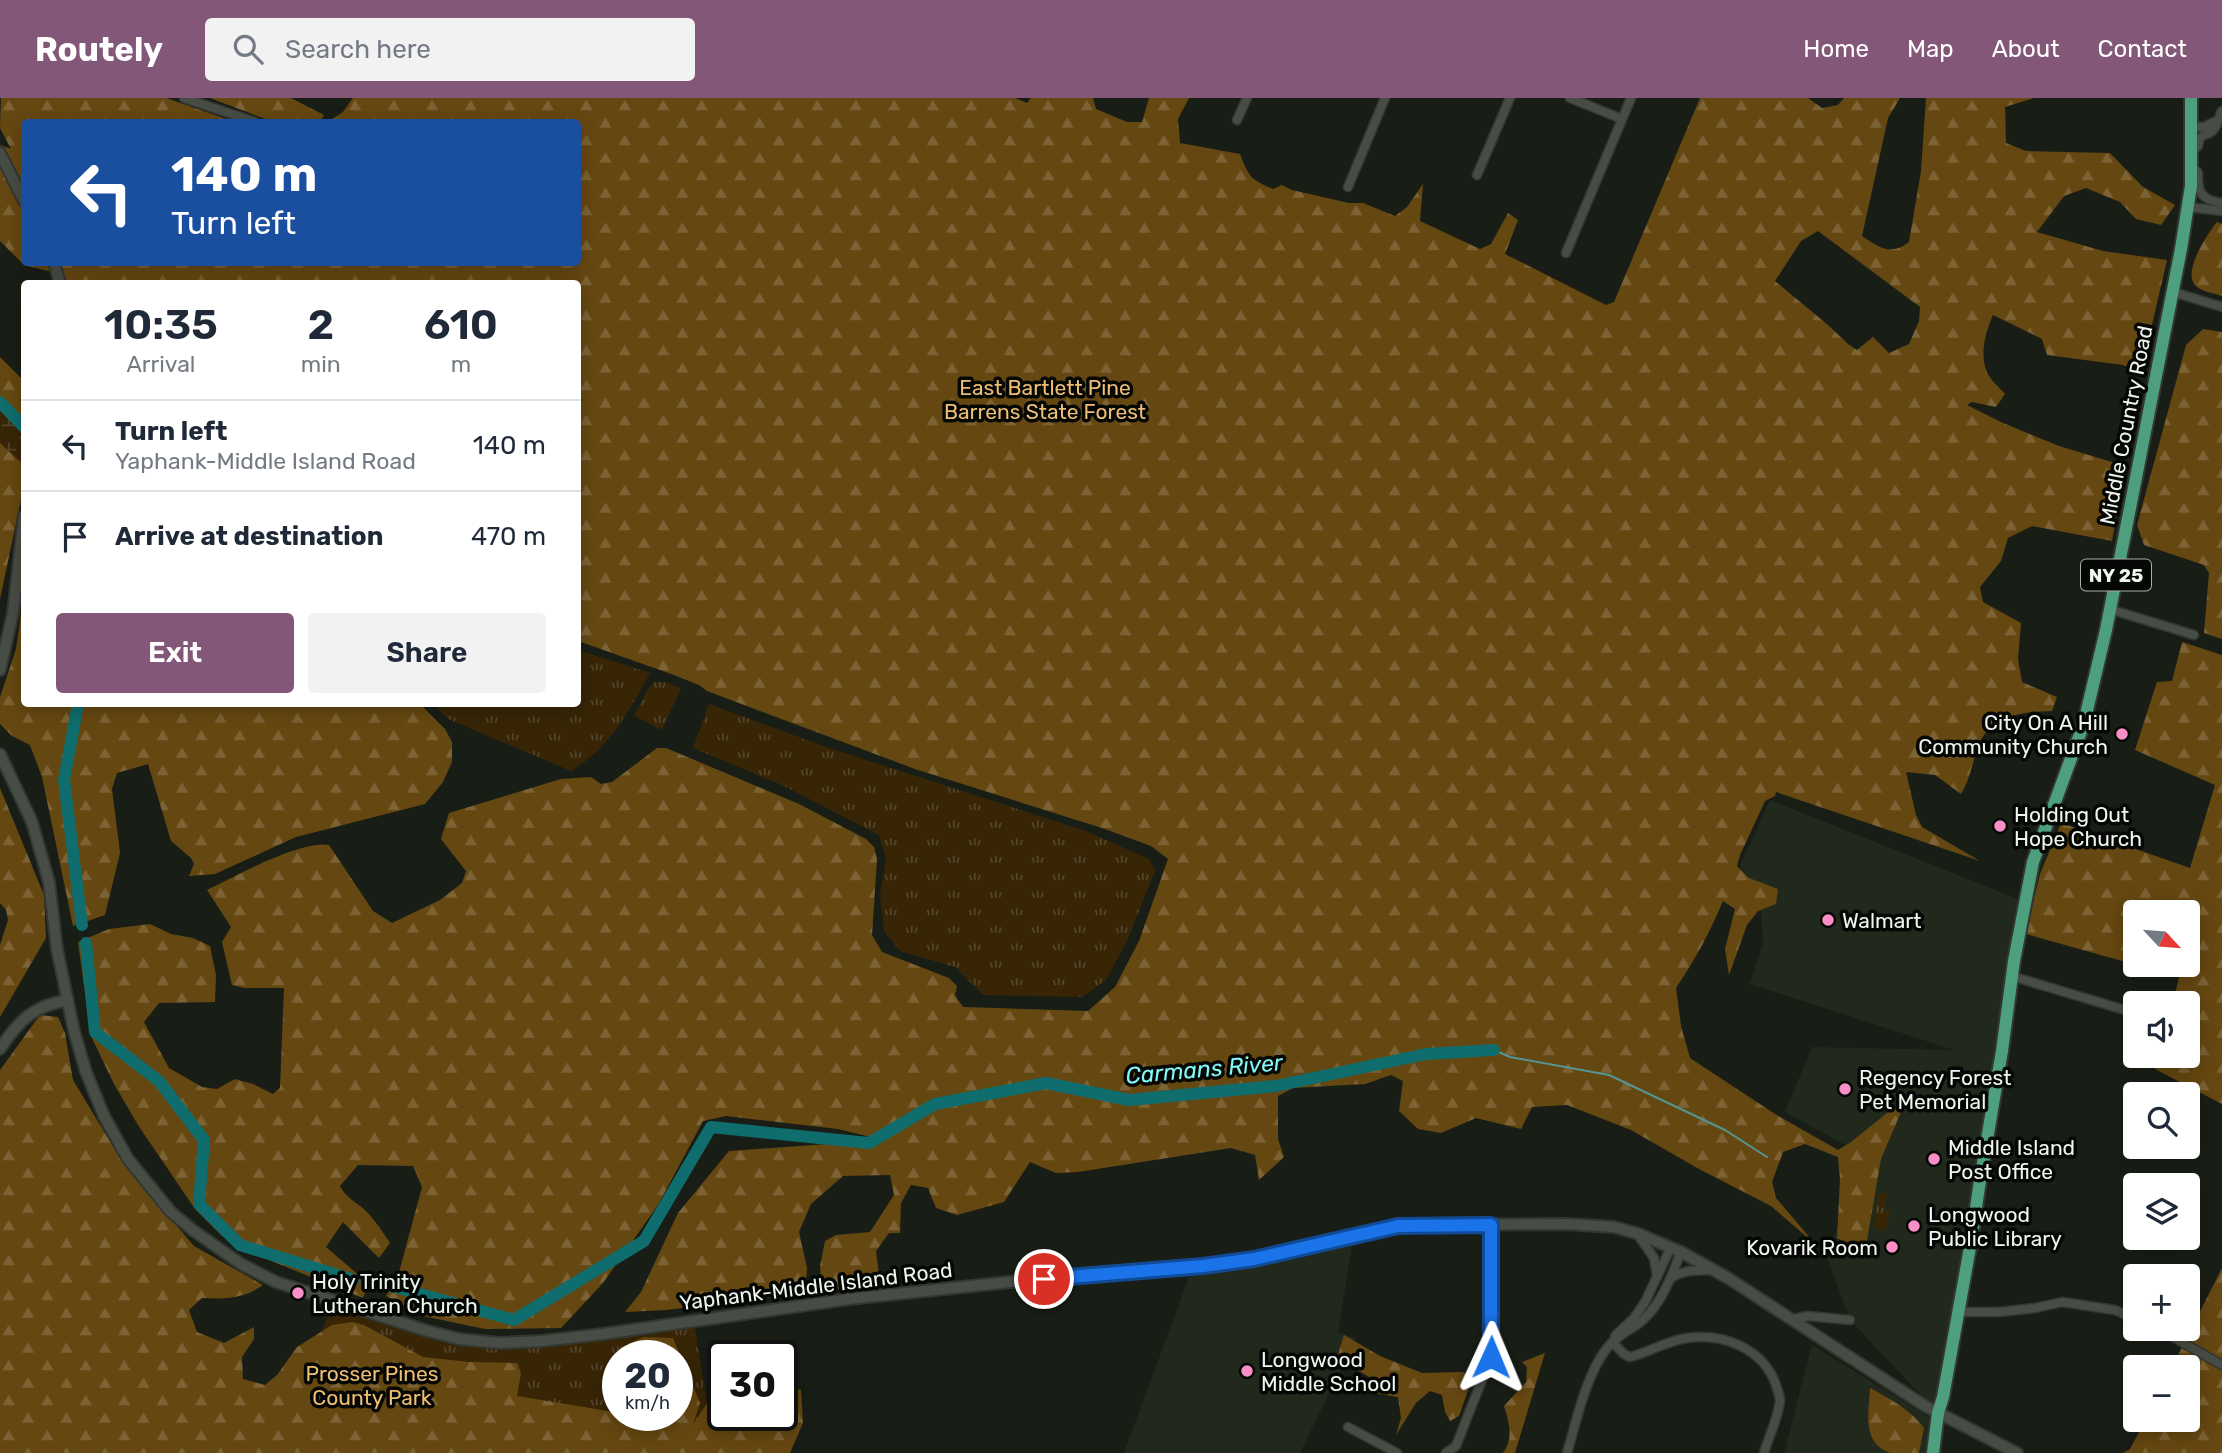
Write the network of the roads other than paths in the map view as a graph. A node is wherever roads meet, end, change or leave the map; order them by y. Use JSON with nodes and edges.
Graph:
{"nodes":[{"id":1,"x":184,"y":98,"type":"edge"},
{"id":2,"x":1247,"y":98,"type":"edge"},
{"id":3,"x":1385,"y":98,"type":"edge"},
{"id":4,"x":1510,"y":98,"type":"edge"},
{"id":5,"x":1570,"y":98,"type":"edge"},
{"id":6,"x":1631,"y":98,"type":"edge"},
{"id":7,"x":2191,"y":98,"type":"edge"},
{"id":8,"x":2222,"y":111,"type":"edge"},
{"id":9,"x":246,"y":119,"type":"edge"},
{"id":10,"x":1622,"y":119,"type":"junction"},
{"id":11,"x":1237,"y":120,"type":"dead end"},
{"id":12,"x":2218,"y":120,"type":"junction"},
{"id":13,"x":2191,"y":127,"type":"junction"},
{"id":14,"x":0,"y":153,"type":"edge"},
{"id":15,"x":2191,"y":158,"type":"junction"},
{"id":16,"x":1477,"y":175,"type":"dead end"},
{"id":17,"x":1348,"y":187,"type":"dead end"},
{"id":18,"x":21,"y":195,"type":"edge"},
{"id":19,"x":2188,"y":207,"type":"junction"},
{"id":20,"x":2221,"y":209,"type":"edge"},
{"id":21,"x":1566,"y":253,"type":"dead end"},
{"id":22,"x":2173,"y":292,"type":"junction"},
{"id":23,"x":2222,"y":307,"type":"edge"},
{"id":24,"x":21,"y":542,"type":"edge"},
{"id":25,"x":2109,"y":609,"type":"junction"},
{"id":26,"x":2194,"y":635,"type":"dead end"},
{"id":27,"x":0,"y":670,"type":"edge"},
{"id":28,"x":0,"y":754,"type":"edge"},
{"id":29,"x":2011,"y":976,"type":"junction"},
{"id":30,"x":68,"y":1000,"type":"junction"},
{"id":31,"x":2123,"y":1009,"type":"edge"},
{"id":32,"x":0,"y":1049,"type":"edge"},
{"id":33,"x":1491,"y":1225,"type":"junction"},
{"id":34,"x":1636,"y":1233,"type":"junction"},
{"id":35,"x":1676,"y":1249,"type":"junction"},
{"id":36,"x":1715,"y":1270,"type":"junction"},
{"id":37,"x":1657,"y":1276,"type":"junction"},
{"id":38,"x":1669,"y":1280,"type":"junction"},
{"id":39,"x":1959,"y":1312,"type":"junction"},
{"id":40,"x":2123,"y":1314,"type":"edge"},
{"id":41,"x":1794,"y":1320,"type":"junction"},
{"id":42,"x":1850,"y":1320,"type":"dead end"},
{"id":43,"x":2180,"y":1341,"type":"edge"},
{"id":44,"x":1612,"y":1342,"type":"junction"},
{"id":45,"x":2222,"y":1365,"type":"edge"},
{"id":46,"x":1938,"y":1413,"type":"junction"},
{"id":47,"x":1348,"y":1427,"type":"dead end"},
{"id":48,"x":1396,"y":1453,"type":"edge"},
{"id":49,"x":1446,"y":1453,"type":"edge"},
{"id":50,"x":1567,"y":1453,"type":"edge"},
{"id":51,"x":1764,"y":1453,"type":"edge"},
{"id":52,"x":1933,"y":1453,"type":"edge"},
{"id":53,"x":2017,"y":1453,"type":"edge"}],
"edges":[{"from":1,"to":9,"type":"street"},
{"from":2,"to":11,"type":"street"},
{"from":3,"to":17,"type":"street"},
{"from":4,"to":16,"type":"street"},
{"from":5,"to":10,"type":"street"},
{"from":6,"to":10,"type":"street"},
{"from":7,"to":13,"type":"main road","name":"Middle Country Road","number":"NY 25"},
{"from":8,"to":12,"type":"street"},
{"from":10,"to":21,"type":"street"},
{"from":12,"to":13,"type":"street"},
{"from":12,"to":15,"type":"street"},
{"from":13,"to":15,"type":"main road","name":"Middle Country Road","number":"NY 25"},
{"from":14,"to":18,"type":"main road"},
{"from":15,"to":19,"type":"main road","name":"Middle Country Road","number":"NY 25"},
{"from":15,"to":20,"type":"street"},
{"from":19,"to":20,"type":"street"},
{"from":19,"to":22,"type":"main road","name":"Middle Country Road","number":"NY 25"},
{"from":22,"to":23,"type":"street"},
{"from":22,"to":25,"type":"main road","name":"Middle Country Road","number":"NY 25"},
{"from":24,"to":27,"type":"main road"},
{"from":25,"to":26,"type":"street"},
{"from":25,"to":29,"type":"main road","name":"Middle Country Road","number":"NY 25"},
{"from":28,"to":30,"type":"main road","name":"Yaphank-Middle Island Road"},
{"from":29,"to":31,"type":"street"},
{"from":29,"to":39,"type":"main road","name":"Middle Country Road","number":"NY 25"},
{"from":30,"to":32,"type":"main road"},
{"from":30,"to":33,"type":"main road","name":"Yaphank-Middle Island Road"},
{"from":33,"to":34,"type":"main road","name":"Yaphank-Middle Island Road"},
{"from":33,"to":49,"type":"street"},
{"from":34,"to":35,"type":"main road","name":"Yaphank-Middle Island Road"},
{"from":34,"to":37,"type":"street"},
{"from":35,"to":36,"type":"main road","name":"Yaphank-Middle Island Road"},
{"from":35,"to":37,"type":"street"},
{"from":35,"to":38,"type":"street"},
{"from":36,"to":38,"type":"street"},
{"from":36,"to":41,"type":"main road","name":"Yaphank-Middle Island Road"},
{"from":37,"to":44,"type":"street"},
{"from":38,"to":44,"type":"street"},
{"from":39,"to":40,"type":"street"},
{"from":39,"to":46,"type":"main road","name":"Middle Country Road","number":"NY 25"},
{"from":41,"to":42,"type":"street"},
{"from":41,"to":46,"type":"main road","name":"Yaphank-Middle Island Road"},
{"from":43,"to":45,"type":"street"},
{"from":44,"to":50,"type":"street"},
{"from":44,"to":51,"type":"street"},
{"from":46,"to":52,"type":"main road","name":"Middle Country Road","number":"NY 25"},
{"from":46,"to":53,"type":"main road","name":"Yaphank-Middle Island Road"},
{"from":47,"to":48,"type":"street"}]}
